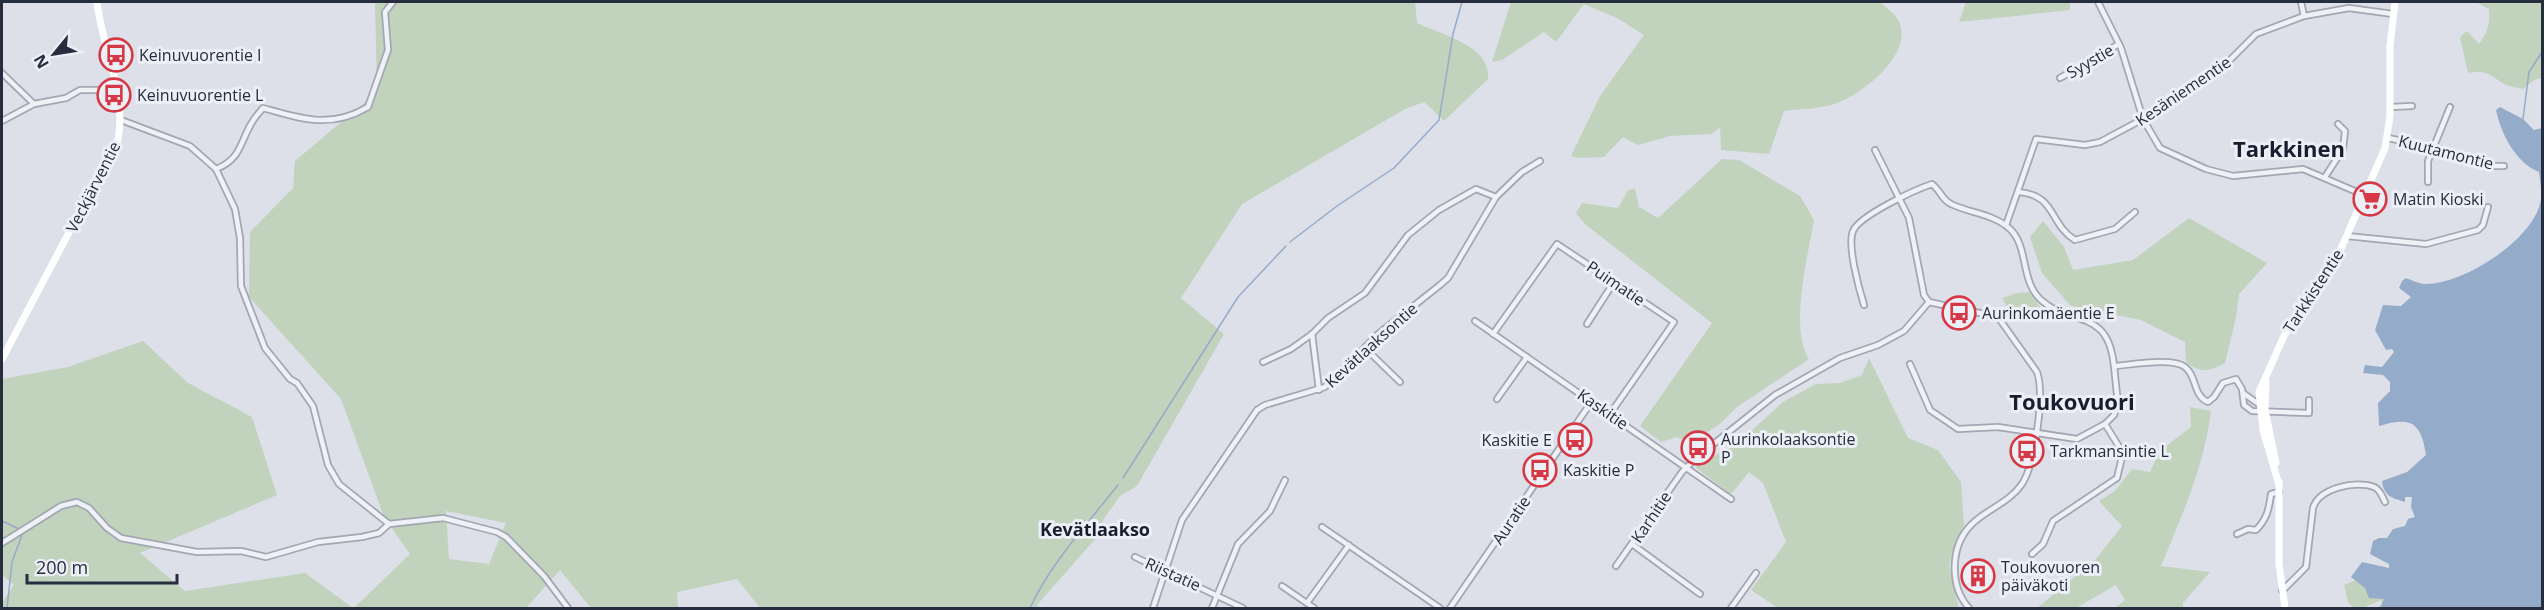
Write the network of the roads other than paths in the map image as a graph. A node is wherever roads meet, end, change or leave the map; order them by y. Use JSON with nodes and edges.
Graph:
{"nodes":[{"id":1,"x":97,"y":2,"type":"edge"},
{"id":2,"x":393,"y":2,"type":"edge"},
{"id":3,"x":2098,"y":2,"type":"edge"},
{"id":4,"x":2301,"y":2,"type":"edge"},
{"id":5,"x":2395,"y":2,"type":"edge"},
{"id":6,"x":2393,"y":14,"type":"junction"},
{"id":7,"x":2304,"y":16,"type":"junction"},
{"id":8,"x":2119,"y":44,"type":"junction"},
{"id":9,"x":2,"y":73,"type":"edge"},
{"id":10,"x":2060,"y":78,"type":"dead end"},
{"id":11,"x":118,"y":87,"type":"junction"},
{"id":12,"x":34,"y":104,"type":"junction"},
{"id":13,"x":2412,"y":106,"type":"dead end"},
{"id":14,"x":2391,"y":107,"type":"junction"},
{"id":15,"x":2450,"y":107,"type":"dead end"},
{"id":16,"x":2143,"y":119,"type":"junction"},
{"id":17,"x":121,"y":120,"type":"junction"},
{"id":18,"x":2,"y":121,"type":"edge"},
{"id":19,"x":2338,"y":124,"type":"dead end"},
{"id":20,"x":2388,"y":138,"type":"junction"},
{"id":21,"x":2433,"y":147,"type":"junction"},
{"id":22,"x":1875,"y":150,"type":"dead end"},
{"id":23,"x":1540,"y":161,"type":"dead end"},
{"id":24,"x":2504,"y":166,"type":"dead end"},
{"id":25,"x":216,"y":169,"type":"junction"},
{"id":26,"x":2325,"y":177,"type":"junction"},
{"id":27,"x":2428,"y":182,"type":"dead end"},
{"id":28,"x":2018,"y":192,"type":"junction"},
{"id":29,"x":2364,"y":195,"type":"junction"},
{"id":30,"x":1496,"y":197,"type":"junction"},
{"id":31,"x":1901,"y":200,"type":"junction"},
{"id":32,"x":2488,"y":207,"type":"dead end"},
{"id":33,"x":2135,"y":212,"type":"dead end"},
{"id":34,"x":2006,"y":225,"type":"junction"},
{"id":35,"x":2347,"y":236,"type":"junction"},
{"id":36,"x":1614,"y":282,"type":"junction"},
{"id":37,"x":1929,"y":303,"type":"junction"},
{"id":38,"x":1864,"y":305,"type":"dead end"},
{"id":39,"x":1475,"y":321,"type":"dead end"},
{"id":40,"x":1587,"y":324,"type":"dead end"},
{"id":41,"x":1312,"y":334,"type":"junction"},
{"id":42,"x":1493,"y":334,"type":"junction"},
{"id":43,"x":1365,"y":348,"type":"junction"},
{"id":44,"x":1527,"y":357,"type":"junction"},
{"id":45,"x":2,"y":359,"type":"edge"},
{"id":46,"x":1263,"y":362,"type":"dead end"},
{"id":47,"x":1910,"y":364,"type":"dead end"},
{"id":48,"x":2114,"y":366,"type":"junction"},
{"id":49,"x":2268,"y":370,"type":"junction"},
{"id":50,"x":1400,"y":382,"type":"dead end"},
{"id":51,"x":1319,"y":390,"type":"junction"},
{"id":52,"x":2243,"y":393,"type":"junction"},
{"id":53,"x":1497,"y":399,"type":"dead end"},
{"id":54,"x":2309,"y":400,"type":"dead end"},
{"id":55,"x":1592,"y":401,"type":"junction"},
{"id":56,"x":2258,"y":403,"type":"junction"},
{"id":57,"x":2262,"y":411,"type":"junction"},
{"id":58,"x":1610,"y":414,"type":"junction"},
{"id":59,"x":2105,"y":424,"type":"junction"},
{"id":60,"x":2035,"y":433,"type":"junction"},
{"id":61,"x":1686,"y":467,"type":"junction"},
{"id":62,"x":1285,"y":480,"type":"dead end"},
{"id":63,"x":2279,"y":489,"type":"junction"},
{"id":64,"x":1731,"y":499,"type":"dead end"},
{"id":65,"x":2385,"y":502,"type":"dead end"},
{"id":66,"x":389,"y":524,"type":"junction"},
{"id":67,"x":1322,"y":527,"type":"dead end"},
{"id":68,"x":2237,"y":534,"type":"dead end"},
{"id":69,"x":2,"y":543,"type":"edge"},
{"id":70,"x":1632,"y":544,"type":"junction"},
{"id":71,"x":1349,"y":545,"type":"junction"},
{"id":72,"x":2032,"y":554,"type":"dead end"},
{"id":73,"x":1135,"y":557,"type":"dead end"},
{"id":74,"x":1616,"y":566,"type":"dead end"},
{"id":75,"x":1165,"y":571,"type":"junction"},
{"id":76,"x":1756,"y":573,"type":"dead end"},
{"id":77,"x":1282,"y":586,"type":"dead end"},
{"id":78,"x":2282,"y":591,"type":"junction"},
{"id":79,"x":1700,"y":594,"type":"dead end"},
{"id":80,"x":1219,"y":595,"type":"junction"},
{"id":81,"x":1307,"y":603,"type":"junction"},
{"id":82,"x":568,"y":609,"type":"edge"},
{"id":83,"x":1153,"y":609,"type":"edge"},
{"id":84,"x":1212,"y":609,"type":"edge"},
{"id":85,"x":1243,"y":609,"type":"edge"},
{"id":86,"x":1314,"y":609,"type":"edge"},
{"id":87,"x":1440,"y":609,"type":"edge"},
{"id":88,"x":1450,"y":609,"type":"edge"},
{"id":89,"x":1731,"y":609,"type":"edge"},
{"id":90,"x":1969,"y":609,"type":"edge"},
{"id":91,"x":2285,"y":609,"type":"edge"}],
"edges":[{"from":1,"to":11,"type":"street","name":"Veckjärventie"},
{"from":2,"to":25,"type":"street"},
{"from":3,"to":8,"type":"street"},
{"from":4,"to":7,"type":"street"},
{"from":5,"to":6,"type":"street","name":"Tarkkistentie"},
{"from":6,"to":7,"type":"street","name":"Kesäniementie"},
{"from":6,"to":14,"type":"street","name":"Tarkkistentie"},
{"from":7,"to":16,"type":"street","name":"Kesäniementie"},
{"from":8,"to":10,"type":"street","name":"Syystie"},
{"from":8,"to":16,"type":"street"},
{"from":9,"to":12,"type":"street"},
{"from":11,"to":12,"type":"street"},
{"from":11,"to":17,"type":"street","name":"Veckjärventie"},
{"from":12,"to":18,"type":"street"},
{"from":13,"to":14,"type":"street"},
{"from":14,"to":20,"type":"street","name":"Tarkkistentie"},
{"from":15,"to":21,"type":"street"},
{"from":16,"to":26,"type":"street"},
{"from":16,"to":28,"type":"street","name":"Kesäniementie"},
{"from":17,"to":25,"type":"street"},
{"from":17,"to":45,"type":"street","name":"Veckjärventie"},
{"from":19,"to":26,"type":"street"},
{"from":20,"to":21,"type":"street","name":"Kuutamontie"},
{"from":20,"to":29,"type":"street","name":"Tarkkistentie"},
{"from":21,"to":24,"type":"street","name":"Kuutamontie"},
{"from":21,"to":27,"type":"street"},
{"from":22,"to":31,"type":"street"},
{"from":23,"to":30,"type":"street","name":"Kevätlaaksontie"},
{"from":25,"to":66,"type":"street"},
{"from":26,"to":29,"type":"street"},
{"from":28,"to":33,"type":"street"},
{"from":28,"to":34,"type":"street"},
{"from":29,"to":35,"type":"street","name":"Tarkkistentie"},
{"from":30,"to":41,"type":"street"},
{"from":30,"to":43,"type":"street","name":"Kevätlaaksontie"},
{"from":31,"to":34,"type":"street"},
{"from":31,"to":37,"type":"street"},
{"from":31,"to":38,"type":"street"},
{"from":32,"to":35,"type":"street"},
{"from":34,"to":48,"type":"street"},
{"from":35,"to":49,"type":"street","name":"Tarkkistentie"},
{"from":36,"to":40,"type":"street"},
{"from":36,"to":42,"type":"street","name":"Puimatie"},
{"from":36,"to":58,"type":"street","name":"Puimatie"},
{"from":37,"to":60,"type":"street"},
{"from":37,"to":61,"type":"street","name":"Karhitie"},
{"from":39,"to":42,"type":"street","name":"Kaskitie"},
{"from":41,"to":46,"type":"street"},
{"from":41,"to":51,"type":"street"},
{"from":42,"to":44,"type":"street","name":"Kaskitie"},
{"from":43,"to":50,"type":"street"},
{"from":43,"to":51,"type":"street","name":"Kevätlaaksontie"},
{"from":44,"to":53,"type":"street"},
{"from":44,"to":55,"type":"street","name":"Kaskitie"},
{"from":47,"to":60,"type":"street"},
{"from":48,"to":52,"type":"street"},
{"from":48,"to":59,"type":"street"},
{"from":49,"to":56,"type":"street","name":"Tarkkistentie"},
{"from":49,"to":57,"type":"street","name":"Tarkkistentie"},
{"from":51,"to":75,"type":"street","name":"Kevätlaaksontie"},
{"from":52,"to":56,"type":"street"},
{"from":52,"to":57,"type":"street"},
{"from":54,"to":57,"type":"street"},
{"from":55,"to":58,"type":"street","name":"Kaskitie"},
{"from":55,"to":88,"type":"street","name":"Auratie"},
{"from":56,"to":57,"type":"street","name":"Tarkkistentie"},
{"from":57,"to":63,"type":"street","name":"Tarkkistentie"},
{"from":58,"to":61,"type":"street","name":"Kaskitie"},
{"from":59,"to":60,"type":"street"},
{"from":59,"to":72,"type":"street"},
{"from":60,"to":90,"type":"street"},
{"from":61,"to":64,"type":"street","name":"Kaskitie"},
{"from":61,"to":70,"type":"street","name":"Karhitie"},
{"from":62,"to":80,"type":"street"},
{"from":63,"to":68,"type":"street"},
{"from":63,"to":78,"type":"street","name":"Tarkkistentie"},
{"from":65,"to":78,"type":"street"},
{"from":66,"to":69,"type":"street"},
{"from":66,"to":82,"type":"street"},
{"from":67,"to":71,"type":"street"},
{"from":70,"to":74,"type":"street","name":"Karhitie"},
{"from":70,"to":79,"type":"street"},
{"from":71,"to":81,"type":"street"},
{"from":71,"to":87,"type":"street"},
{"from":73,"to":75,"type":"street","name":"Riistatie"},
{"from":75,"to":80,"type":"street","name":"Riistatie"},
{"from":75,"to":83,"type":"street","name":"Kevätlaaksontie"},
{"from":76,"to":89,"type":"street"},
{"from":77,"to":81,"type":"street"},
{"from":78,"to":91,"type":"street","name":"Tarkkistentie"},
{"from":80,"to":84,"type":"street"},
{"from":80,"to":85,"type":"street","name":"Riistatie"},
{"from":81,"to":86,"type":"street"}]}
